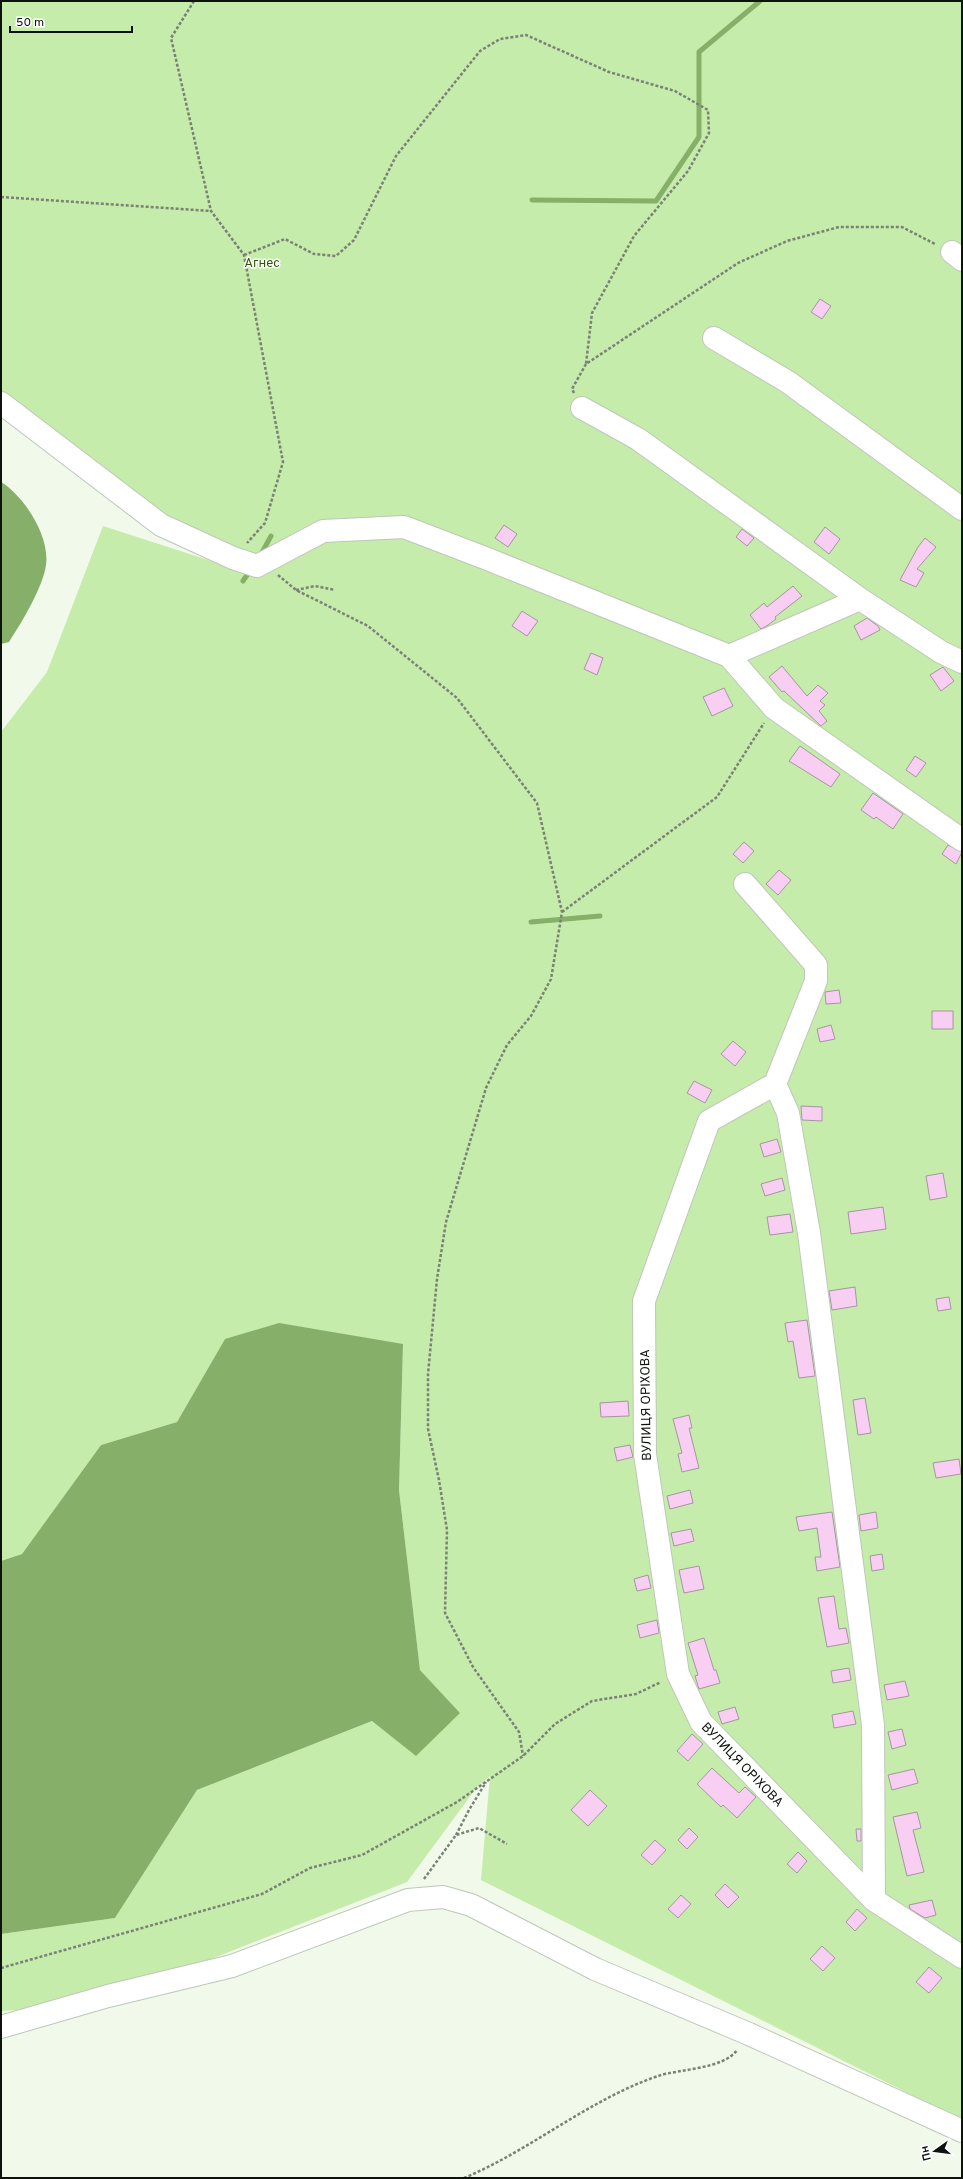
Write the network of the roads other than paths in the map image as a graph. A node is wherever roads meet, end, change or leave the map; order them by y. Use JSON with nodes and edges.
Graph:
{"nodes":[{"id":1,"x":714,"y":338,"type":"dead end"},
{"id":2,"x":1,"y":403,"type":"edge"},
{"id":3,"x":582,"y":408,"type":"road end"},
{"id":4,"x":962,"y":509,"type":"edge"},
{"id":5,"x":860,"y":599,"type":"junction"},
{"id":6,"x":729,"y":656,"type":"junction"},
{"id":7,"x":962,"y":662,"type":"edge"},
{"id":8,"x":962,"y":840,"type":"edge"},
{"id":9,"x":746,"y":884,"type":"dead end"},
{"id":10,"x":775,"y":1084,"type":"junction"},
{"id":11,"x":874,"y":1900,"type":"junction"},
{"id":12,"x":962,"y":1957,"type":"edge"},
{"id":13,"x":1,"y":2027,"type":"edge"},
{"id":14,"x":962,"y":2131,"type":"edge"}],
"edges":[{"from":1,"to":4,"type":"street"},
{"from":2,"to":6,"type":"street"},
{"from":3,"to":5,"type":"street"},
{"from":5,"to":6,"type":"street"},
{"from":5,"to":7,"type":"street"},
{"from":6,"to":8,"type":"street"},
{"from":9,"to":10,"type":"street"},
{"from":10,"to":11,"type":"street"},
{"from":10,"to":11,"type":"street","name":"ВУЛИЦЯ ОРІХОВА"},
{"from":11,"to":12,"type":"street","name":"ВУЛИЦЯ ОРІХОВА"},
{"from":13,"to":14,"type":"street"}]}
